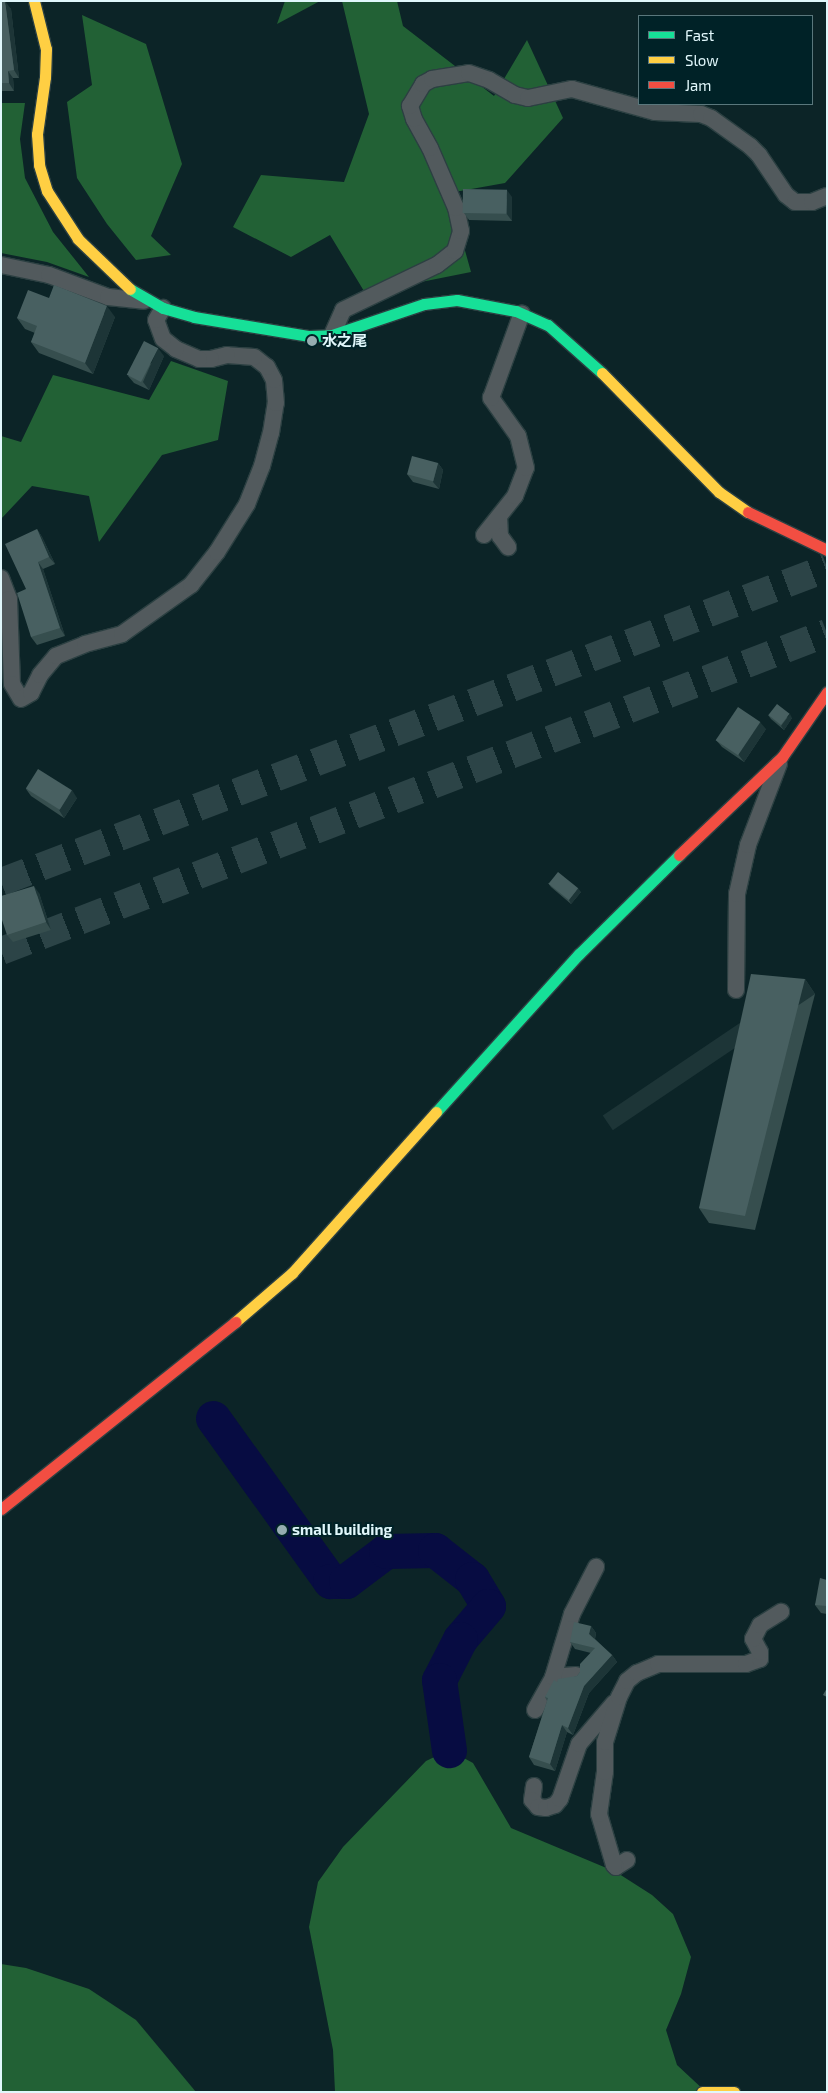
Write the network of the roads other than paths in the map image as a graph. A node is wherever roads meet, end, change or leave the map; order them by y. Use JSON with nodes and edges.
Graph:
{"nodes":[{"id":1,"x":34,"y":1,"type":"edge"},
{"id":2,"x":827,"y":196,"type":"edge"},
{"id":3,"x":1,"y":265,"type":"edge"},
{"id":4,"x":158,"y":305,"type":"junction"},
{"id":5,"x":522,"y":313,"type":"junction"},
{"id":6,"x":332,"y":335,"type":"junction"},
{"id":7,"x":499,"y":517,"type":"junction"},
{"id":8,"x":484,"y":535,"type":"dead end"},
{"id":9,"x":508,"y":547,"type":"dead end"},
{"id":10,"x":827,"y":550,"type":"edge"},
{"id":11,"x":1,"y":578,"type":"edge"},
{"id":12,"x":827,"y":692,"type":"edge"},
{"id":13,"x":782,"y":757,"type":"junction"},
{"id":14,"x":736,"y":990,"type":"dead end"},
{"id":15,"x":1,"y":1509,"type":"edge"},
{"id":16,"x":596,"y":1567,"type":"dead end"},
{"id":17,"x":781,"y":1612,"type":"dead end"},
{"id":18,"x":576,"y":1675,"type":"edge"},
{"id":19,"x":554,"y":1676,"type":"junction"},
{"id":20,"x":619,"y":1697,"type":"junction"},
{"id":21,"x":535,"y":1710,"type":"dead end"},
{"id":22,"x":534,"y":1786,"type":"dead end"},
{"id":23,"x":627,"y":1860,"type":"dead end"},
{"id":24,"x":702,"y":2092,"type":"edge"},
{"id":25,"x":734,"y":2092,"type":"edge"}],
"edges":[{"from":1,"to":4,"type":"street"},
{"from":2,"to":6,"type":"street"},
{"from":3,"to":4,"type":"street"},
{"from":4,"to":6,"type":"street"},
{"from":4,"to":11,"type":"street"},
{"from":5,"to":6,"type":"street"},
{"from":5,"to":7,"type":"street"},
{"from":5,"to":10,"type":"street"},
{"from":7,"to":8,"type":"street"},
{"from":7,"to":9,"type":"street"},
{"from":12,"to":13,"type":"street"},
{"from":13,"to":14,"type":"street"},
{"from":13,"to":15,"type":"street"},
{"from":16,"to":19,"type":"street"},
{"from":17,"to":20,"type":"street"},
{"from":18,"to":19,"type":"street"},
{"from":19,"to":21,"type":"street"},
{"from":20,"to":22,"type":"street"},
{"from":20,"to":23,"type":"street"},
{"from":24,"to":25,"type":"street"}]}
